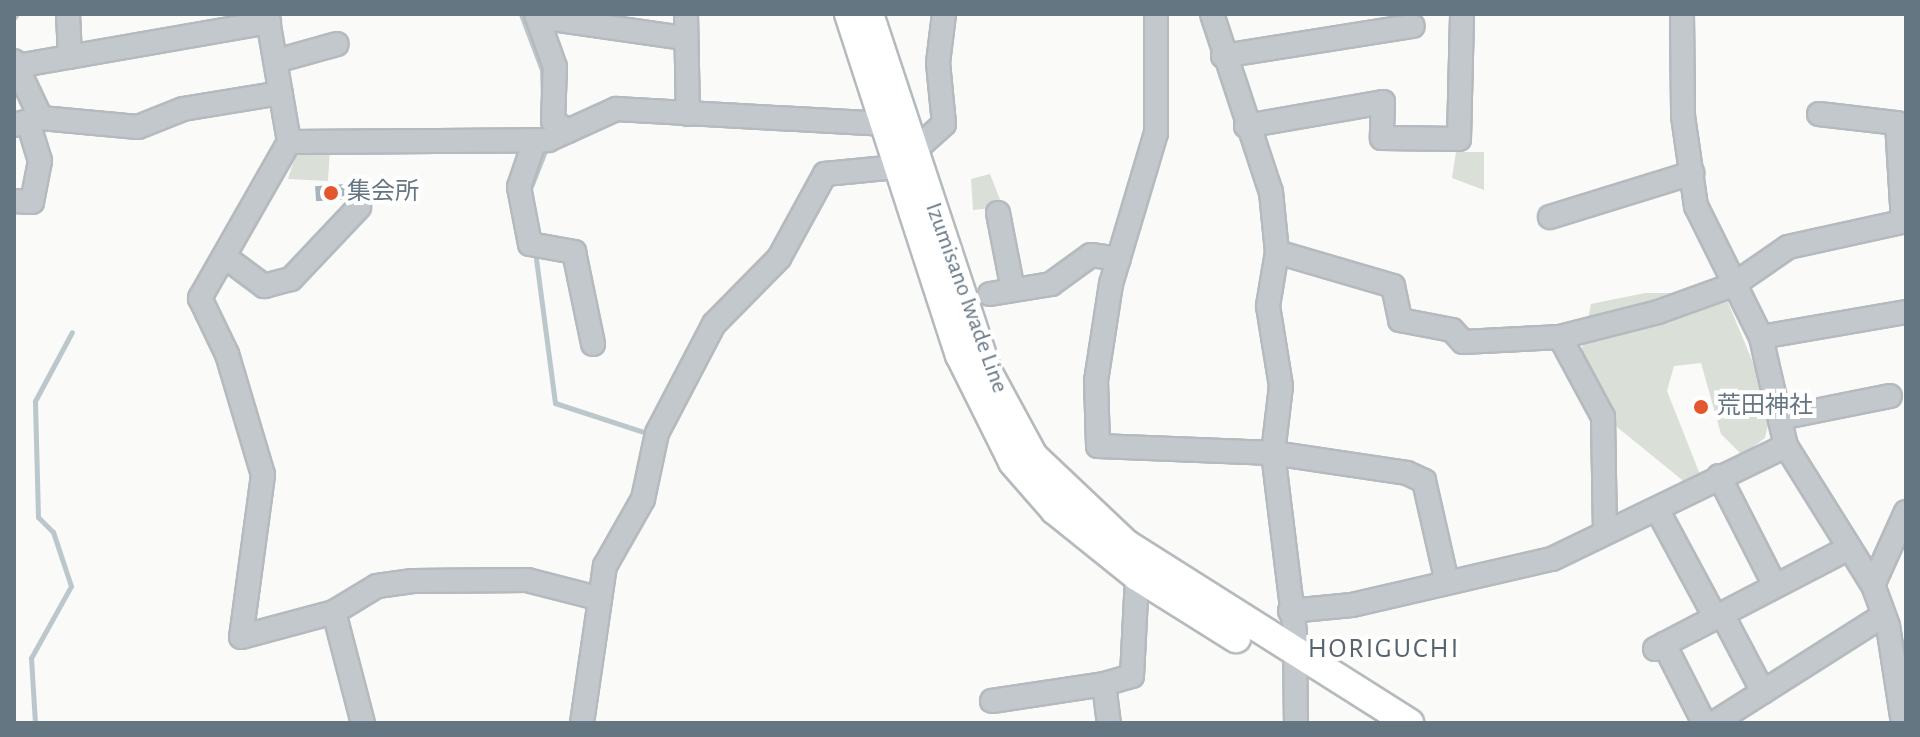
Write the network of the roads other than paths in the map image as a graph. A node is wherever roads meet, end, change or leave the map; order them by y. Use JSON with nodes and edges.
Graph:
{"nodes":[{"id":1,"x":68,"y":14,"type":"edge"},
{"id":2,"x":686,"y":14,"type":"edge"},
{"id":3,"x":849,"y":14,"type":"edge"},
{"id":4,"x":869,"y":14,"type":"edge"},
{"id":5,"x":944,"y":14,"type":"edge"},
{"id":6,"x":1156,"y":14,"type":"edge"},
{"id":7,"x":1212,"y":14,"type":"edge"},
{"id":8,"x":1462,"y":14,"type":"edge"},
{"id":9,"x":1682,"y":14,"type":"edge"},
{"id":10,"x":269,"y":16,"type":"edge"},
{"id":11,"x":536,"y":16,"type":"edge"},
{"id":12,"x":1360,"y":22,"type":"edge"},
{"id":13,"x":1413,"y":26,"type":"dead end"},
{"id":14,"x":685,"y":38,"type":"junction"},
{"id":15,"x":337,"y":44,"type":"dead end"},
{"id":16,"x":1223,"y":56,"type":"junction"},
{"id":17,"x":70,"y":57,"type":"junction"},
{"id":18,"x":276,"y":61,"type":"junction"},
{"id":19,"x":16,"y":64,"type":"edge"},
{"id":20,"x":281,"y":93,"type":"junction"},
{"id":21,"x":688,"y":114,"type":"junction"},
{"id":22,"x":1819,"y":114,"type":"dead end"},
{"id":23,"x":28,"y":123,"type":"edge"},
{"id":24,"x":895,"y":126,"type":"junction"},
{"id":25,"x":1246,"y":126,"type":"junction"},
{"id":26,"x":568,"y":131,"type":"junction"},
{"id":27,"x":535,"y":140,"type":"junction"},
{"id":28,"x":289,"y":142,"type":"junction"},
{"id":29,"x":906,"y":159,"type":"junction"},
{"id":30,"x":1692,"y":173,"type":"junction"},
{"id":31,"x":14,"y":201,"type":"edge"},
{"id":32,"x":359,"y":207,"type":"dead end"},
{"id":33,"x":998,"y":213,"type":"dead end"},
{"id":34,"x":1550,"y":217,"type":"dead end"},
{"id":35,"x":1905,"y":221,"type":"edge"},
{"id":36,"x":1277,"y":252,"type":"junction"},
{"id":37,"x":225,"y":257,"type":"junction"},
{"id":38,"x":1119,"y":259,"type":"junction"},
{"id":39,"x":1733,"y":285,"type":"junction"},
{"id":40,"x":1013,"y":290,"type":"junction"},
{"id":41,"x":990,"y":294,"type":"dead end"},
{"id":42,"x":1906,"y":312,"type":"edge"},
{"id":43,"x":1560,"y":337,"type":"junction"},
{"id":44,"x":1761,"y":337,"type":"junction"},
{"id":45,"x":593,"y":344,"type":"dead end"},
{"id":46,"x":1890,"y":396,"type":"dead end"},
{"id":47,"x":1780,"y":418,"type":"junction"},
{"id":48,"x":1786,"y":446,"type":"junction"},
{"id":49,"x":1273,"y":453,"type":"junction"},
{"id":50,"x":1719,"y":476,"type":"junction"},
{"id":51,"x":1658,"y":511,"type":"junction"},
{"id":52,"x":1906,"y":512,"type":"edge"},
{"id":53,"x":1605,"y":530,"type":"junction"},
{"id":54,"x":1849,"y":548,"type":"junction"},
{"id":55,"x":1137,"y":576,"type":"junction"},
{"id":56,"x":1446,"y":578,"type":"junction"},
{"id":57,"x":1873,"y":585,"type":"junction"},
{"id":58,"x":1775,"y":586,"type":"junction"},
{"id":59,"x":597,"y":598,"type":"junction"},
{"id":60,"x":1290,"y":611,"type":"junction"},
{"id":61,"x":334,"y":612,"type":"junction"},
{"id":62,"x":1884,"y":615,"type":"junction"},
{"id":63,"x":1719,"y":616,"type":"junction"},
{"id":64,"x":1900,"y":657,"type":"edge"},
{"id":65,"x":1293,"y":662,"type":"junction"},
{"id":66,"x":1104,"y":684,"type":"junction"},
{"id":67,"x":1763,"y":692,"type":"junction"},
{"id":68,"x":992,"y":701,"type":"dead end"},
{"id":69,"x":363,"y":723,"type":"edge"},
{"id":70,"x":582,"y":723,"type":"edge"},
{"id":71,"x":1109,"y":723,"type":"edge"},
{"id":72,"x":1296,"y":723,"type":"edge"},
{"id":73,"x":1372,"y":723,"type":"edge"},
{"id":74,"x":1409,"y":723,"type":"edge"},
{"id":75,"x":1704,"y":723,"type":"edge"},
{"id":76,"x":1714,"y":723,"type":"edge"},
{"id":77,"x":1903,"y":723,"type":"edge"}],
"edges":[{"from":1,"to":17,"type":"street"},
{"from":2,"to":14,"type":"street"},
{"from":3,"to":24,"type":"main road","name":"Izumisano Iwade Line"},
{"from":4,"to":24,"type":"main road","name":"Izumisano Iwade Line"},
{"from":5,"to":29,"type":"street"},
{"from":6,"to":38,"type":"street"},
{"from":7,"to":16,"type":"street"},
{"from":8,"to":25,"type":"street"},
{"from":9,"to":30,"type":"street"},
{"from":10,"to":17,"type":"street"},
{"from":10,"to":18,"type":"street"},
{"from":11,"to":14,"type":"street"},
{"from":11,"to":26,"type":"street"},
{"from":12,"to":13,"type":"street"},
{"from":12,"to":16,"type":"street"},
{"from":14,"to":21,"type":"street"},
{"from":15,"to":18,"type":"street"},
{"from":16,"to":25,"type":"street"},
{"from":17,"to":19,"type":"street"},
{"from":18,"to":20,"type":"street"},
{"from":19,"to":23,"type":"street"},
{"from":20,"to":23,"type":"street"},
{"from":20,"to":28,"type":"street"},
{"from":21,"to":24,"type":"street"},
{"from":21,"to":26,"type":"street"},
{"from":22,"to":35,"type":"street"},
{"from":23,"to":31,"type":"street"},
{"from":24,"to":29,"type":"main road","name":"Izumisano Iwade Line"},
{"from":25,"to":36,"type":"street"},
{"from":26,"to":27,"type":"street"},
{"from":27,"to":28,"type":"street"},
{"from":27,"to":45,"type":"street"},
{"from":28,"to":37,"type":"street"},
{"from":29,"to":55,"type":"main road","name":"Izumisano Iwade Line"},
{"from":29,"to":59,"type":"street"},
{"from":29,"to":65,"type":"main road","name":"Izumisano Iwade Line"},
{"from":30,"to":34,"type":"street"},
{"from":30,"to":39,"type":"street"},
{"from":32,"to":37,"type":"street"},
{"from":33,"to":40,"type":"street"},
{"from":35,"to":39,"type":"street"},
{"from":36,"to":43,"type":"street"},
{"from":36,"to":49,"type":"street"},
{"from":37,"to":61,"type":"street"},
{"from":38,"to":40,"type":"street"},
{"from":38,"to":49,"type":"street"},
{"from":39,"to":43,"type":"street"},
{"from":39,"to":44,"type":"street"},
{"from":40,"to":41,"type":"street"},
{"from":42,"to":44,"type":"street"},
{"from":43,"to":53,"type":"street"},
{"from":44,"to":47,"type":"street"},
{"from":46,"to":47,"type":"street"},
{"from":47,"to":48,"type":"street"},
{"from":48,"to":50,"type":"street"},
{"from":48,"to":54,"type":"street"},
{"from":49,"to":56,"type":"street"},
{"from":49,"to":60,"type":"street"},
{"from":50,"to":51,"type":"street"},
{"from":50,"to":58,"type":"street"},
{"from":51,"to":53,"type":"street"},
{"from":51,"to":63,"type":"street"},
{"from":52,"to":57,"type":"street"},
{"from":53,"to":56,"type":"street"},
{"from":54,"to":57,"type":"street"},
{"from":54,"to":58,"type":"street"},
{"from":55,"to":65,"type":"main road","name":"Izumisano Iwade Line"},
{"from":55,"to":66,"type":"street"},
{"from":56,"to":60,"type":"street"},
{"from":57,"to":62,"type":"street"},
{"from":58,"to":63,"type":"street"},
{"from":59,"to":61,"type":"street"},
{"from":59,"to":70,"type":"street"},
{"from":60,"to":65,"type":"street"},
{"from":61,"to":69,"type":"street"},
{"from":62,"to":64,"type":"street"},
{"from":62,"to":67,"type":"street"},
{"from":63,"to":67,"type":"street"},
{"from":63,"to":75,"type":"street"},
{"from":64,"to":77,"type":"street"},
{"from":65,"to":72,"type":"street"},
{"from":65,"to":73,"type":"main road","name":"Izumisano Iwade Line"},
{"from":65,"to":74,"type":"main road","name":"Izumisano Iwade Line"},
{"from":66,"to":68,"type":"street"},
{"from":66,"to":71,"type":"street"},
{"from":67,"to":76,"type":"street"}]}
